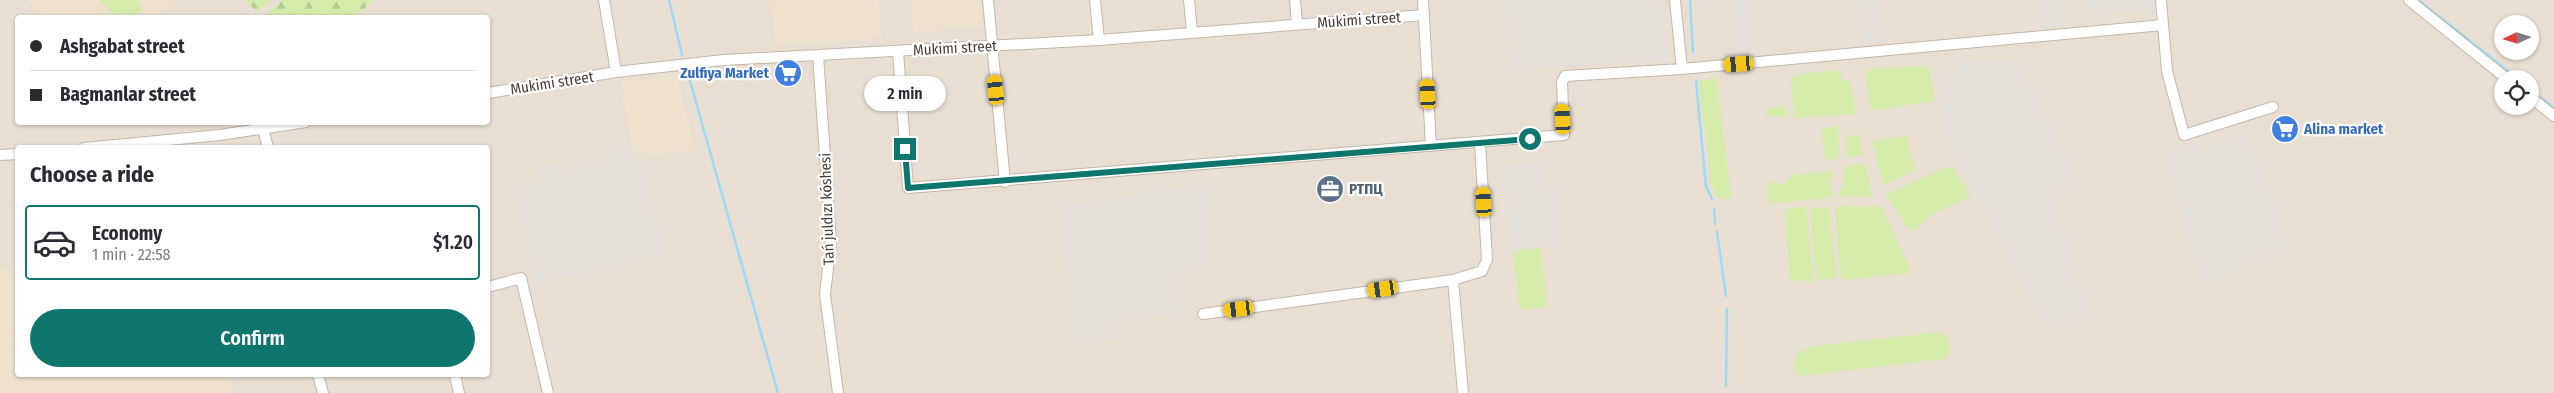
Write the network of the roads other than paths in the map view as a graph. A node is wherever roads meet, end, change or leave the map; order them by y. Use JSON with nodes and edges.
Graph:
{"nodes":[{"id":1,"x":604,"y":0,"type":"edge"},
{"id":2,"x":988,"y":0,"type":"edge"},
{"id":3,"x":1095,"y":0,"type":"edge"},
{"id":4,"x":1189,"y":0,"type":"edge"},
{"id":5,"x":1295,"y":0,"type":"edge"},
{"id":6,"x":1423,"y":0,"type":"edge"},
{"id":7,"x":1676,"y":0,"type":"edge"},
{"id":8,"x":2161,"y":0,"type":"edge"},
{"id":9,"x":2409,"y":0,"type":"edge"},
{"id":10,"x":1424,"y":15,"type":"junction"},
{"id":11,"x":1297,"y":24,"type":"junction"},
{"id":12,"x":2163,"y":25,"type":"junction"},
{"id":13,"x":1192,"y":32,"type":"junction"},
{"id":14,"x":1099,"y":40,"type":"junction"},
{"id":15,"x":992,"y":46,"type":"junction"},
{"id":16,"x":898,"y":51,"type":"junction"},
{"id":17,"x":818,"y":54,"type":"junction"},
{"id":18,"x":1682,"y":69,"type":"junction"},
{"id":19,"x":2496,"y":70,"type":"edge"},
{"id":20,"x":616,"y":72,"type":"junction"},
{"id":21,"x":490,"y":93,"type":"edge"},
{"id":22,"x":2539,"y":104,"type":"edge"},
{"id":23,"x":2273,"y":106,"type":"dead end"},
{"id":24,"x":2554,"y":116,"type":"edge"},
{"id":25,"x":285,"y":125,"type":"edge"},
{"id":26,"x":264,"y":128,"type":"junction"},
{"id":27,"x":1480,"y":143,"type":"junction"},
{"id":28,"x":115,"y":145,"type":"edge"},
{"id":29,"x":267,"y":145,"type":"edge"},
{"id":30,"x":1432,"y":146,"type":"junction"},
{"id":31,"x":15,"y":154,"type":"edge"},
{"id":32,"x":0,"y":155,"type":"edge"},
{"id":33,"x":1005,"y":182,"type":"junction"},
{"id":34,"x":1453,"y":280,"type":"junction"},
{"id":35,"x":490,"y":286,"type":"edge"},
{"id":36,"x":1203,"y":314,"type":"dead end"},
{"id":37,"x":318,"y":377,"type":"edge"},
{"id":38,"x":455,"y":377,"type":"edge"},
{"id":39,"x":322,"y":393,"type":"edge"},
{"id":40,"x":459,"y":393,"type":"edge"},
{"id":41,"x":548,"y":393,"type":"edge"},
{"id":42,"x":838,"y":393,"type":"edge"},
{"id":43,"x":1463,"y":393,"type":"edge"}],
"edges":[{"from":1,"to":20,"type":"street"},
{"from":2,"to":15,"type":"street"},
{"from":3,"to":14,"type":"street"},
{"from":4,"to":13,"type":"street"},
{"from":5,"to":11,"type":"street"},
{"from":6,"to":10,"type":"street"},
{"from":7,"to":18,"type":"street"},
{"from":8,"to":12,"type":"street"},
{"from":9,"to":19,"type":"street"},
{"from":10,"to":11,"type":"street","name":"Mukimi street"},
{"from":10,"to":30,"type":"street"},
{"from":11,"to":13,"type":"street","name":"Mukimi street"},
{"from":12,"to":18,"type":"street"},
{"from":12,"to":23,"type":"street"},
{"from":13,"to":14,"type":"street","name":"Mukimi street"},
{"from":14,"to":15,"type":"street","name":"Mukimi street"},
{"from":15,"to":16,"type":"street","name":"Mukimi street"},
{"from":15,"to":33,"type":"street"},
{"from":16,"to":17,"type":"street","name":"Mukimi street"},
{"from":16,"to":33,"type":"street"},
{"from":17,"to":20,"type":"street","name":"Mukimi street"},
{"from":17,"to":42,"type":"street","name":"Tań juldızı kóshesi"},
{"from":18,"to":27,"type":"street"},
{"from":20,"to":21,"type":"street","name":"Mukimi street"},
{"from":22,"to":24,"type":"street"},
{"from":25,"to":26,"type":"street"},
{"from":26,"to":28,"type":"street"},
{"from":26,"to":29,"type":"street"},
{"from":27,"to":30,"type":"street"},
{"from":27,"to":34,"type":"street"},
{"from":30,"to":33,"type":"street"},
{"from":31,"to":32,"type":"street"},
{"from":34,"to":36,"type":"street"},
{"from":34,"to":43,"type":"street"},
{"from":35,"to":41,"type":"street"},
{"from":37,"to":39,"type":"street"},
{"from":38,"to":40,"type":"street"}]}
